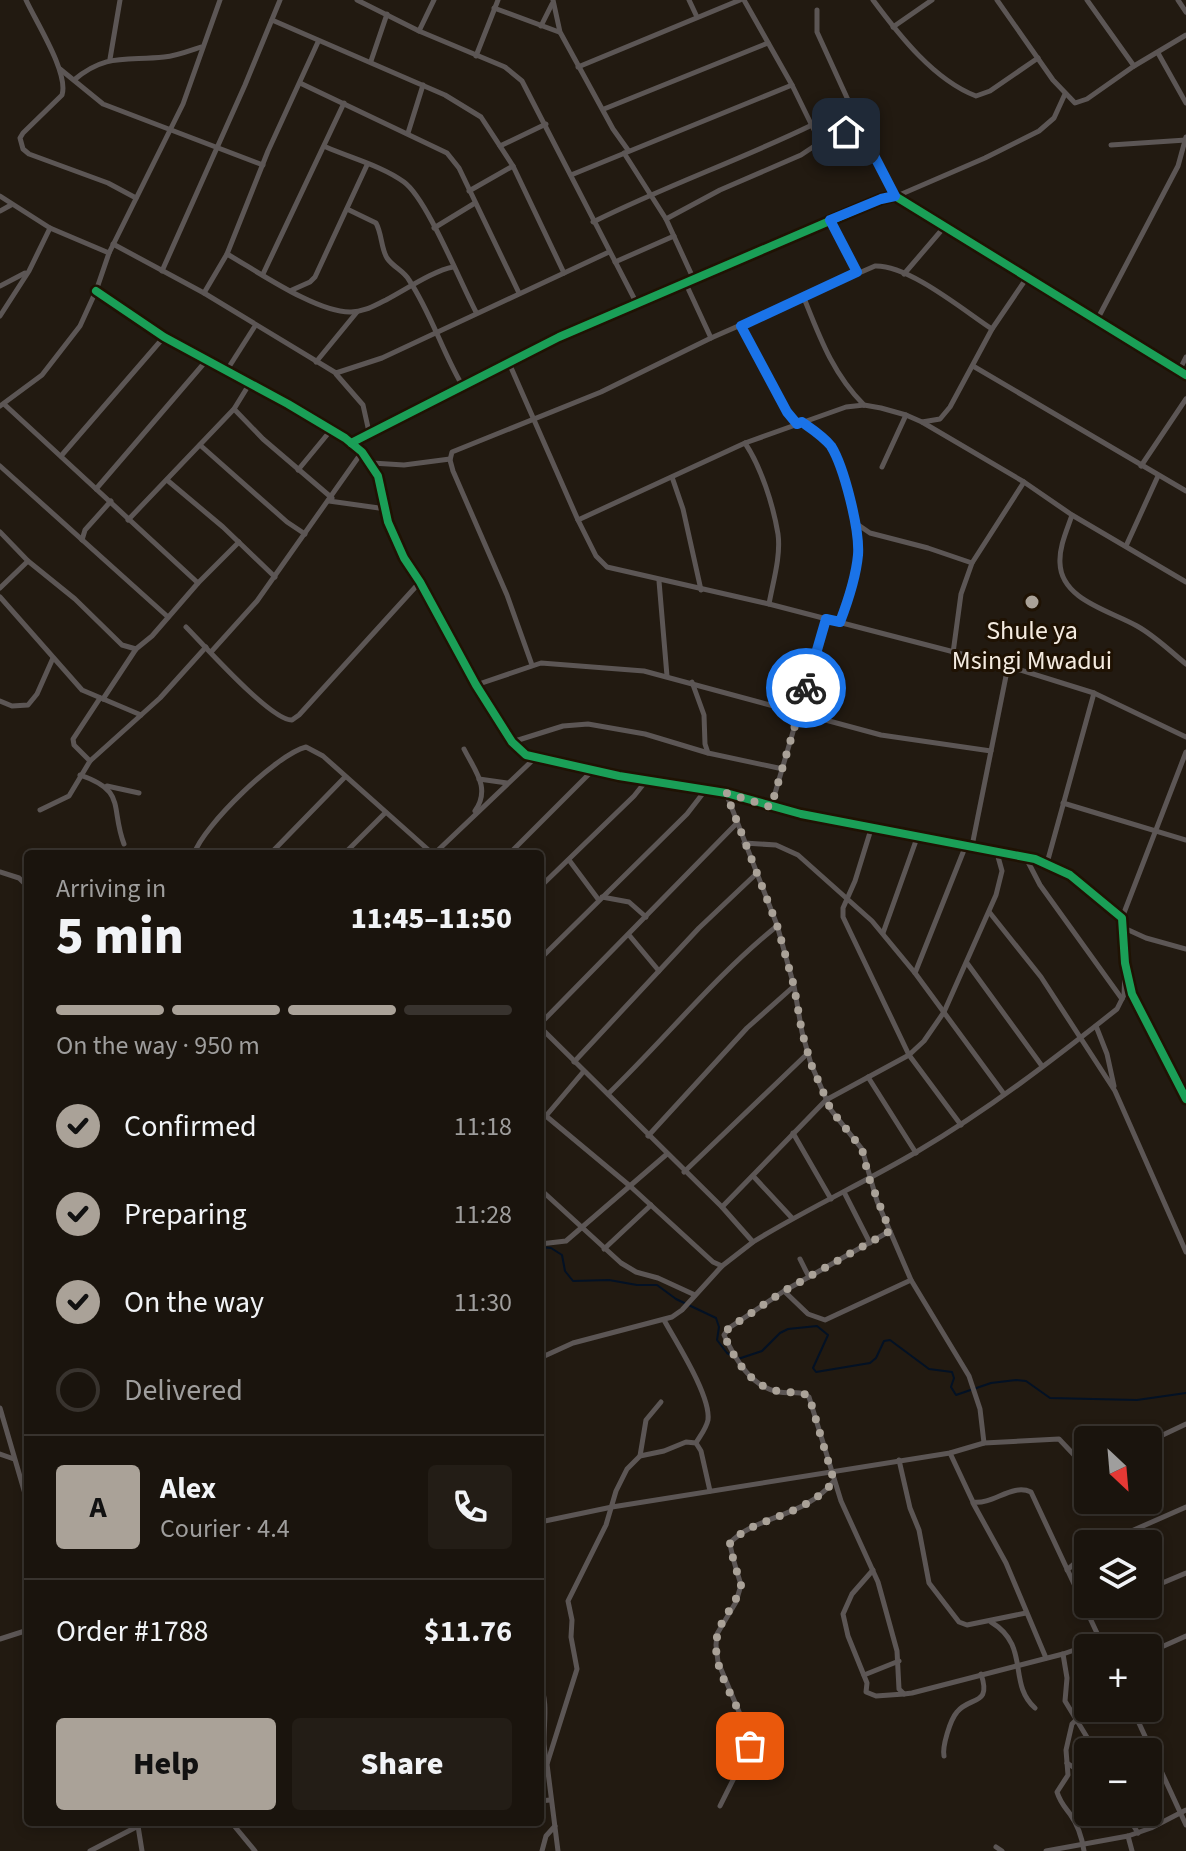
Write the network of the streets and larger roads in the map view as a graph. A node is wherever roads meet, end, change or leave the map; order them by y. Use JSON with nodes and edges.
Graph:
{"nodes":[{"id":1,"x":26,"y":0,"type":"edge"},
{"id":2,"x":120,"y":0,"type":"edge"},
{"id":3,"x":220,"y":0,"type":"edge"},
{"id":4,"x":280,"y":0,"type":"edge"},
{"id":5,"x":357,"y":0,"type":"edge"},
{"id":6,"x":434,"y":0,"type":"edge"},
{"id":7,"x":498,"y":0,"type":"edge"},
{"id":8,"x":689,"y":0,"type":"edge"},
{"id":9,"x":742,"y":0,"type":"edge"},
{"id":10,"x":873,"y":0,"type":"edge"},
{"id":11,"x":932,"y":0,"type":"edge"},
{"id":12,"x":1087,"y":0,"type":"edge"},
{"id":13,"x":1178,"y":0,"type":"edge"},
{"id":14,"x":999,"y":1,"type":"edge"},
{"id":15,"x":553,"y":2,"type":"edge"},
{"id":16,"x":494,"y":8,"type":"junction"},
{"id":17,"x":817,"y":10,"type":"dead end"},
{"id":18,"x":1186,"y":12,"type":"edge"},
{"id":19,"x":387,"y":14,"type":"junction"},
{"id":20,"x":697,"y":17,"type":"junction"},
{"id":21,"x":272,"y":20,"type":"junction"},
{"id":22,"x":541,"y":26,"type":"junction"},
{"id":23,"x":893,"y":27,"type":"junction"},
{"id":24,"x":419,"y":31,"type":"junction"},
{"id":25,"x":560,"y":32,"type":"junction"},
{"id":26,"x":1186,"y":35,"type":"edge"},
{"id":27,"x":318,"y":42,"type":"junction"},
{"id":28,"x":768,"y":43,"type":"junction"},
{"id":29,"x":202,"y":47,"type":"junction"},
{"id":30,"x":1158,"y":53,"type":"junction"},
{"id":31,"x":476,"y":56,"type":"junction"},
{"id":32,"x":1038,"y":58,"type":"junction"},
{"id":33,"x":110,"y":59,"type":"junction"},
{"id":34,"x":371,"y":61,"type":"junction"},
{"id":35,"x":1134,"y":66,"type":"junction"},
{"id":36,"x":578,"y":67,"type":"junction"},
{"id":37,"x":59,"y":68,"type":"junction"},
{"id":38,"x":74,"y":80,"type":"junction"},
{"id":39,"x":300,"y":83,"type":"junction"},
{"id":40,"x":423,"y":85,"type":"junction"},
{"id":41,"x":792,"y":85,"type":"junction"},
{"id":42,"x":1065,"y":94,"type":"junction"},
{"id":43,"x":344,"y":103,"type":"junction"},
{"id":44,"x":1186,"y":103,"type":"edge"},
{"id":45,"x":604,"y":109,"type":"junction"},
{"id":46,"x":546,"y":124,"type":"junction"},
{"id":47,"x":812,"y":125,"type":"junction"},
{"id":48,"x":171,"y":132,"type":"junction"},
{"id":49,"x":408,"y":133,"type":"junction"},
{"id":50,"x":864,"y":136,"type":"junction"},
{"id":51,"x":1186,"y":139,"type":"edge"},
{"id":52,"x":822,"y":141,"type":"junction"},
{"id":53,"x":1111,"y":145,"type":"dead end"},
{"id":54,"x":500,"y":146,"type":"junction"},
{"id":55,"x":326,"y":147,"type":"junction"},
{"id":56,"x":216,"y":148,"type":"junction"},
{"id":57,"x":626,"y":151,"type":"junction"},
{"id":58,"x":263,"y":165,"type":"junction"},
{"id":59,"x":367,"y":165,"type":"junction"},
{"id":60,"x":513,"y":166,"type":"junction"},
{"id":61,"x":1178,"y":166,"type":"junction"},
{"id":62,"x":1186,"y":170,"type":"edge"},
{"id":63,"x":571,"y":175,"type":"junction"},
{"id":64,"x":469,"y":191,"type":"junction"},
{"id":65,"x":649,"y":195,"type":"junction"},
{"id":66,"x":0,"y":196,"type":"edge"},
{"id":67,"x":896,"y":196,"type":"junction"},
{"id":68,"x":136,"y":198,"type":"junction"},
{"id":69,"x":475,"y":203,"type":"junction"},
{"id":70,"x":12,"y":204,"type":"junction"},
{"id":71,"x":347,"y":209,"type":"junction"},
{"id":72,"x":0,"y":211,"type":"edge"},
{"id":73,"x":666,"y":219,"type":"junction"},
{"id":74,"x":830,"y":220,"type":"junction"},
{"id":75,"x":593,"y":222,"type":"junction"},
{"id":76,"x":946,"y":225,"type":"junction"},
{"id":77,"x":50,"y":228,"type":"junction"},
{"id":78,"x":434,"y":228,"type":"junction"},
{"id":79,"x":674,"y":236,"type":"junction"},
{"id":80,"x":113,"y":244,"type":"junction"},
{"id":81,"x":609,"y":252,"type":"junction"},
{"id":82,"x":109,"y":253,"type":"junction"},
{"id":83,"x":227,"y":254,"type":"junction"},
{"id":84,"x":615,"y":262,"type":"junction"},
{"id":85,"x":453,"y":267,"type":"junction"},
{"id":86,"x":29,"y":271,"type":"junction"},
{"id":87,"x":162,"y":271,"type":"junction"},
{"id":88,"x":857,"y":272,"type":"junction"},
{"id":89,"x":564,"y":273,"type":"junction"},
{"id":90,"x":263,"y":274,"type":"junction"},
{"id":91,"x":904,"y":274,"type":"junction"},
{"id":92,"x":1028,"y":276,"type":"junction"},
{"id":93,"x":694,"y":280,"type":"junction"},
{"id":94,"x":686,"y":284,"type":"junction"},
{"id":95,"x":0,"y":286,"type":"edge"},
{"id":96,"x":414,"y":287,"type":"junction"},
{"id":97,"x":96,"y":291,"type":"junction"},
{"id":98,"x":290,"y":291,"type":"junction"},
{"id":99,"x":204,"y":293,"type":"junction"},
{"id":100,"x":519,"y":293,"type":"junction"},
{"id":101,"x":804,"y":298,"type":"junction"},
{"id":102,"x":637,"y":304,"type":"junction"},
{"id":103,"x":358,"y":311,"type":"junction"},
{"id":104,"x":476,"y":312,"type":"junction"},
{"id":105,"x":0,"y":316,"type":"edge"},
{"id":106,"x":1097,"y":320,"type":"junction"},
{"id":107,"x":255,"y":326,"type":"junction"},
{"id":108,"x":741,"y":326,"type":"junction"},
{"id":109,"x":992,"y":329,"type":"junction"},
{"id":110,"x":437,"y":330,"type":"junction"},
{"id":111,"x":164,"y":337,"type":"junction"},
{"id":112,"x":711,"y":338,"type":"junction"},
{"id":113,"x":1186,"y":357,"type":"edge"},
{"id":114,"x":206,"y":361,"type":"junction"},
{"id":115,"x":316,"y":362,"type":"junction"},
{"id":116,"x":509,"y":363,"type":"junction"},
{"id":117,"x":973,"y":366,"type":"junction"},
{"id":118,"x":227,"y":370,"type":"junction"},
{"id":119,"x":1179,"y":371,"type":"junction"},
{"id":120,"x":336,"y":373,"type":"junction"},
{"id":121,"x":1186,"y":375,"type":"edge"},
{"id":122,"x":250,"y":383,"type":"junction"},
{"id":123,"x":462,"y":385,"type":"junction"},
{"id":124,"x":1186,"y":399,"type":"edge"},
{"id":125,"x":2,"y":405,"type":"edge"},
{"id":126,"x":864,"y":405,"type":"junction"},
{"id":127,"x":234,"y":409,"type":"junction"},
{"id":128,"x":906,"y":415,"type":"junction"},
{"id":129,"x":534,"y":421,"type":"junction"},
{"id":130,"x":922,"y":422,"type":"junction"},
{"id":131,"x":800,"y":423,"type":"junction"},
{"id":132,"x":331,"y":430,"type":"junction"},
{"id":133,"x":369,"y":432,"type":"junction"},
{"id":134,"x":351,"y":443,"type":"junction"},
{"id":135,"x":745,"y":443,"type":"junction"},
{"id":136,"x":200,"y":445,"type":"junction"},
{"id":137,"x":362,"y":452,"type":"junction"},
{"id":138,"x":61,"y":456,"type":"junction"},
{"id":139,"x":450,"y":459,"type":"junction"},
{"id":140,"x":371,"y":463,"type":"junction"},
{"id":141,"x":0,"y":466,"type":"edge"},
{"id":142,"x":1141,"y":466,"type":"junction"},
{"id":143,"x":882,"y":467,"type":"dead end"},
{"id":144,"x":298,"y":470,"type":"junction"},
{"id":145,"x":1158,"y":476,"type":"junction"},
{"id":146,"x":672,"y":477,"type":"junction"},
{"id":147,"x":167,"y":480,"type":"junction"},
{"id":148,"x":1024,"y":482,"type":"junction"},
{"id":149,"x":96,"y":489,"type":"junction"},
{"id":150,"x":1186,"y":491,"type":"edge"},
{"id":151,"x":330,"y":499,"type":"junction"},
{"id":152,"x":111,"y":501,"type":"junction"},
{"id":153,"x":386,"y":509,"type":"junction"},
{"id":154,"x":1072,"y":515,"type":"junction"},
{"id":155,"x":128,"y":520,"type":"junction"},
{"id":156,"x":578,"y":520,"type":"junction"},
{"id":157,"x":853,"y":521,"type":"junction"},
{"id":158,"x":0,"y":532,"type":"edge"},
{"id":159,"x":305,"y":534,"type":"junction"},
{"id":160,"x":82,"y":541,"type":"junction"},
{"id":161,"x":239,"y":542,"type":"junction"},
{"id":162,"x":1126,"y":546,"type":"junction"},
{"id":163,"x":28,"y":561,"type":"junction"},
{"id":164,"x":972,"y":563,"type":"junction"},
{"id":165,"x":275,"y":577,"type":"junction"},
{"id":166,"x":659,"y":581,"type":"junction"},
{"id":167,"x":420,"y":582,"type":"junction"},
{"id":168,"x":1186,"y":582,"type":"edge"},
{"id":169,"x":198,"y":583,"type":"junction"},
{"id":170,"x":0,"y":588,"type":"edge"},
{"id":171,"x":701,"y":590,"type":"junction"},
{"id":172,"x":0,"y":597,"type":"edge"},
{"id":173,"x":769,"y":604,"type":"junction"},
{"id":174,"x":168,"y":617,"type":"junction"},
{"id":175,"x":826,"y":619,"type":"junction"},
{"id":176,"x":840,"y":622,"type":"junction"},
{"id":177,"x":186,"y":627,"type":"dead end"},
{"id":178,"x":206,"y":647,"type":"junction"},
{"id":179,"x":136,"y":649,"type":"junction"},
{"id":180,"x":211,"y":652,"type":"junction"},
{"id":181,"x":953,"y":653,"type":"junction"},
{"id":182,"x":53,"y":658,"type":"junction"},
{"id":183,"x":1186,"y":664,"type":"edge"},
{"id":184,"x":532,"y":665,"type":"junction"},
{"id":185,"x":1008,"y":666,"type":"junction"},
{"id":186,"x":667,"y":676,"type":"junction"},
{"id":187,"x":691,"y":681,"type":"junction"},
{"id":188,"x":476,"y":685,"type":"junction"},
{"id":189,"x":1094,"y":693,"type":"junction"},
{"id":190,"x":102,"y":698,"type":"junction"},
{"id":191,"x":0,"y":701,"type":"edge"},
{"id":192,"x":797,"y":711,"type":"junction"},
{"id":193,"x":141,"y":715,"type":"junction"},
{"id":194,"x":1186,"y":737,"type":"edge"},
{"id":195,"x":512,"y":742,"type":"junction"},
{"id":196,"x":464,"y":749,"type":"dead end"},
{"id":197,"x":991,"y":751,"type":"junction"},
{"id":198,"x":1186,"y":752,"type":"edge"},
{"id":199,"x":708,"y":753,"type":"junction"},
{"id":200,"x":535,"y":758,"type":"junction"},
{"id":201,"x":90,"y":761,"type":"junction"},
{"id":202,"x":783,"y":769,"type":"junction"},
{"id":203,"x":593,"y":770,"type":"junction"},
{"id":204,"x":80,"y":775,"type":"junction"},
{"id":205,"x":345,"y":777,"type":"junction"},
{"id":206,"x":479,"y":779,"type":"junction"},
{"id":207,"x":646,"y":781,"type":"junction"},
{"id":208,"x":508,"y":783,"type":"junction"},
{"id":209,"x":106,"y":786,"type":"junction"},
{"id":210,"x":704,"y":792,"type":"junction"},
{"id":211,"x":139,"y":793,"type":"dead end"},
{"id":212,"x":726,"y":793,"type":"junction"},
{"id":213,"x":1063,"y":803,"type":"junction"},
{"id":214,"x":771,"y":807,"type":"junction"},
{"id":215,"x":40,"y":810,"type":"dead end"},
{"id":216,"x":385,"y":813,"type":"junction"},
{"id":217,"x":470,"y":819,"type":"junction"},
{"id":218,"x":737,"y":823,"type":"junction"},
{"id":219,"x":872,"y":826,"type":"junction"},
{"id":220,"x":1155,"y":831,"type":"junction"},
{"id":221,"x":918,"y":835,"type":"junction"},
{"id":222,"x":1186,"y":840,"type":"edge"},
{"id":223,"x":744,"y":843,"type":"junction"},
{"id":224,"x":124,"y":844,"type":"dead end"},
{"id":225,"x":969,"y":846,"type":"junction"},
{"id":226,"x":197,"y":850,"type":"edge"},
{"id":227,"x":274,"y":850,"type":"edge"},
{"id":228,"x":348,"y":850,"type":"edge"},
{"id":229,"x":428,"y":850,"type":"edge"},
{"id":230,"x":437,"y":850,"type":"edge"},
{"id":231,"x":513,"y":850,"type":"edge"},
{"id":232,"x":997,"y":852,"type":"junction"},
{"id":233,"x":1026,"y":858,"type":"junction"},
{"id":234,"x":569,"y":860,"type":"junction"},
{"id":235,"x":1047,"y":863,"type":"junction"},
{"id":236,"x":0,"y":872,"type":"edge"},
{"id":237,"x":756,"y":874,"type":"junction"},
{"id":238,"x":24,"y":883,"type":"edge"},
{"id":239,"x":544,"y":883,"type":"edge"},
{"id":240,"x":599,"y":898,"type":"junction"},
{"id":241,"x":847,"y":900,"type":"junction"},
{"id":242,"x":989,"y":912,"type":"junction"},
{"id":243,"x":646,"y":917,"type":"junction"},
{"id":244,"x":1122,"y":918,"type":"junction"},
{"id":245,"x":777,"y":925,"type":"junction"},
{"id":246,"x":1124,"y":928,"type":"junction"},
{"id":247,"x":883,"y":933,"type":"junction"},
{"id":248,"x":629,"y":935,"type":"junction"},
{"id":249,"x":1186,"y":949,"type":"edge"},
{"id":250,"x":544,"y":955,"type":"edge"},
{"id":251,"x":967,"y":963,"type":"junction"},
{"id":252,"x":1125,"y":963,"type":"junction"},
{"id":253,"x":659,"y":971,"type":"junction"},
{"id":254,"x":915,"y":973,"type":"junction"},
{"id":255,"x":794,"y":986,"type":"junction"},
{"id":256,"x":1122,"y":1000,"type":"junction"},
{"id":257,"x":944,"y":1012,"type":"junction"},
{"id":258,"x":544,"y":1022,"type":"edge"},
{"id":259,"x":1096,"y":1026,"type":"junction"},
{"id":260,"x":544,"y":1030,"type":"edge"},
{"id":261,"x":1081,"y":1037,"type":"junction"},
{"id":262,"x":807,"y":1054,"type":"junction"},
{"id":263,"x":909,"y":1055,"type":"junction"},
{"id":264,"x":574,"y":1062,"type":"junction"},
{"id":265,"x":1042,"y":1066,"type":"junction"},
{"id":266,"x":584,"y":1071,"type":"junction"},
{"id":267,"x":868,"y":1077,"type":"junction"},
{"id":268,"x":1115,"y":1091,"type":"junction"},
{"id":269,"x":608,"y":1094,"type":"junction"},
{"id":270,"x":1004,"y":1094,"type":"junction"},
{"id":271,"x":1186,"y":1099,"type":"edge"},
{"id":272,"x":826,"y":1100,"type":"junction"},
{"id":273,"x":544,"y":1113,"type":"edge"},
{"id":274,"x":544,"y":1115,"type":"edge"},
{"id":275,"x":961,"y":1125,"type":"junction"},
{"id":276,"x":793,"y":1133,"type":"junction"},
{"id":277,"x":648,"y":1136,"type":"junction"},
{"id":278,"x":916,"y":1153,"type":"junction"},
{"id":279,"x":667,"y":1154,"type":"junction"},
{"id":280,"x":684,"y":1172,"type":"junction"},
{"id":281,"x":754,"y":1177,"type":"junction"},
{"id":282,"x":869,"y":1178,"type":"junction"},
{"id":283,"x":630,"y":1186,"type":"junction"},
{"id":284,"x":844,"y":1192,"type":"junction"},
{"id":285,"x":544,"y":1193,"type":"edge"},
{"id":286,"x":831,"y":1199,"type":"junction"},
{"id":287,"x":651,"y":1205,"type":"junction"},
{"id":288,"x":722,"y":1207,"type":"junction"},
{"id":289,"x":792,"y":1218,"type":"junction"},
{"id":290,"x":581,"y":1228,"type":"junction"},
{"id":291,"x":890,"y":1231,"type":"junction"},
{"id":292,"x":753,"y":1242,"type":"junction"},
{"id":293,"x":870,"y":1243,"type":"junction"},
{"id":294,"x":544,"y":1244,"type":"edge"},
{"id":295,"x":604,"y":1249,"type":"junction"},
{"id":296,"x":1186,"y":1252,"type":"edge"},
{"id":297,"x":800,"y":1259,"type":"dead end"},
{"id":298,"x":722,"y":1266,"type":"junction"},
{"id":299,"x":809,"y":1277,"type":"junction"},
{"id":300,"x":911,"y":1280,"type":"junction"},
{"id":301,"x":784,"y":1291,"type":"junction"},
{"id":302,"x":695,"y":1295,"type":"junction"},
{"id":303,"x":664,"y":1320,"type":"junction"},
{"id":304,"x":544,"y":1356,"type":"edge"},
{"id":305,"x":661,"y":1402,"type":"dead end"},
{"id":306,"x":0,"y":1408,"type":"edge"},
{"id":307,"x":1185,"y":1427,"type":"edge"},
{"id":308,"x":1162,"y":1436,"type":"edge"},
{"id":309,"x":696,"y":1443,"type":"junction"},
{"id":310,"x":984,"y":1443,"type":"junction"},
{"id":311,"x":1074,"y":1452,"type":"edge"},
{"id":312,"x":950,"y":1453,"type":"junction"},
{"id":313,"x":0,"y":1454,"type":"edge"},
{"id":314,"x":640,"y":1456,"type":"junction"},
{"id":315,"x":14,"y":1459,"type":"junction"},
{"id":316,"x":899,"y":1460,"type":"junction"},
{"id":317,"x":831,"y":1471,"type":"junction"},
{"id":318,"x":834,"y":1481,"type":"junction"},
{"id":319,"x":24,"y":1491,"type":"edge"},
{"id":320,"x":710,"y":1491,"type":"junction"},
{"id":321,"x":973,"y":1502,"type":"junction"},
{"id":322,"x":612,"y":1507,"type":"junction"},
{"id":323,"x":1186,"y":1507,"type":"edge"},
{"id":324,"x":544,"y":1521,"type":"edge"},
{"id":325,"x":1134,"y":1530,"type":"edge"},
{"id":326,"x":1074,"y":1564,"type":"edge"},
{"id":327,"x":873,"y":1570,"type":"junction"},
{"id":328,"x":1067,"y":1570,"type":"junction"},
{"id":329,"x":1185,"y":1573,"type":"edge"},
{"id":330,"x":1185,"y":1582,"type":"edge"},
{"id":331,"x":1162,"y":1583,"type":"edge"},
{"id":332,"x":1074,"y":1585,"type":"edge"},
{"id":333,"x":1026,"y":1613,"type":"junction"},
{"id":334,"x":990,"y":1621,"type":"junction"},
{"id":335,"x":24,"y":1631,"type":"edge"},
{"id":336,"x":1186,"y":1636,"type":"edge"},
{"id":337,"x":0,"y":1639,"type":"edge"},
{"id":338,"x":1162,"y":1647,"type":"edge"},
{"id":339,"x":1074,"y":1650,"type":"edge"},
{"id":340,"x":1063,"y":1654,"type":"junction"},
{"id":341,"x":1046,"y":1658,"type":"junction"},
{"id":342,"x":899,"y":1661,"type":"junction"},
{"id":343,"x":1019,"y":1665,"type":"junction"},
{"id":344,"x":981,"y":1674,"type":"junction"},
{"id":345,"x":864,"y":1675,"type":"junction"},
{"id":346,"x":904,"y":1694,"type":"junction"},
{"id":347,"x":1035,"y":1708,"type":"dead end"},
{"id":348,"x":1074,"y":1714,"type":"edge"},
{"id":349,"x":1074,"y":1722,"type":"edge"},
{"id":350,"x":1139,"y":1722,"type":"edge"},
{"id":351,"x":544,"y":1753,"type":"edge"},
{"id":352,"x":944,"y":1756,"type":"dead end"},
{"id":353,"x":1066,"y":1763,"type":"junction"},
{"id":354,"x":547,"y":1764,"type":"junction"},
{"id":355,"x":1074,"y":1768,"type":"edge"},
{"id":356,"x":550,"y":1800,"type":"junction"},
{"id":357,"x":544,"y":1801,"type":"edge"},
{"id":358,"x":720,"y":1806,"type":"dead end"},
{"id":359,"x":1183,"y":1812,"type":"edge"},
{"id":360,"x":1186,"y":1825,"type":"edge"},
{"id":361,"x":138,"y":1826,"type":"joint"},
{"id":362,"x":234,"y":1826,"type":"edge"},
{"id":363,"x":555,"y":1826,"type":"junction"},
{"id":364,"x":1134,"y":1826,"type":"edge"},
{"id":365,"x":1138,"y":1833,"type":"junction"},
{"id":366,"x":1128,"y":1836,"type":"junction"},
{"id":367,"x":1083,"y":1847,"type":"edge"},
{"id":368,"x":90,"y":1851,"type":"edge"},
{"id":369,"x":142,"y":1851,"type":"edge"},
{"id":370,"x":255,"y":1851,"type":"edge"},
{"id":371,"x":542,"y":1851,"type":"edge"},
{"id":372,"x":558,"y":1851,"type":"edge"},
{"id":373,"x":1046,"y":1851,"type":"edge"},
{"id":374,"x":1132,"y":1851,"type":"edge"}],
"edges":[{"from":1,"to":37,"type":"street"},
{"from":2,"to":33,"type":"street"},
{"from":3,"to":29,"type":"street"},
{"from":4,"to":21,"type":"street"},
{"from":5,"to":19,"type":"street"},
{"from":6,"to":24,"type":"street"},
{"from":7,"to":16,"type":"street"},
{"from":8,"to":20,"type":"street"},
{"from":9,"to":20,"type":"street"},
{"from":9,"to":28,"type":"street"},
{"from":10,"to":23,"type":"street"},
{"from":11,"to":23,"type":"street"},
{"from":12,"to":35,"type":"street"},
{"from":13,"to":18,"type":"street"},
{"from":14,"to":32,"type":"street"},
{"from":15,"to":22,"type":"street"},
{"from":15,"to":25,"type":"street"},
{"from":16,"to":22,"type":"street"},
{"from":16,"to":31,"type":"street"},
{"from":17,"to":50,"type":"street"},
{"from":19,"to":24,"type":"street"},
{"from":19,"to":34,"type":"street"},
{"from":20,"to":36,"type":"street"},
{"from":21,"to":27,"type":"street"},
{"from":21,"to":56,"type":"street"},
{"from":22,"to":25,"type":"street"},
{"from":23,"to":32,"type":"street"},
{"from":24,"to":31,"type":"street"},
{"from":25,"to":36,"type":"street"},
{"from":26,"to":30,"type":"street"},
{"from":27,"to":34,"type":"street"},
{"from":27,"to":39,"type":"street"},
{"from":28,"to":41,"type":"street"},
{"from":28,"to":45,"type":"street"},
{"from":29,"to":33,"type":"street"},
{"from":29,"to":48,"type":"street"},
{"from":30,"to":35,"type":"street"},
{"from":30,"to":44,"type":"street"},
{"from":31,"to":46,"type":"street"},
{"from":32,"to":42,"type":"street"},
{"from":33,"to":38,"type":"street"},
{"from":34,"to":40,"type":"street"},
{"from":35,"to":42,"type":"street"},
{"from":36,"to":45,"type":"street"},
{"from":37,"to":38,"type":"street"},
{"from":37,"to":68,"type":"street"},
{"from":38,"to":48,"type":"street"},
{"from":39,"to":43,"type":"street"},
{"from":39,"to":58,"type":"street"},
{"from":40,"to":49,"type":"street"},
{"from":40,"to":54,"type":"street"},
{"from":41,"to":47,"type":"street"},
{"from":41,"to":57,"type":"street"},
{"from":42,"to":67,"type":"street"},
{"from":43,"to":49,"type":"street"},
{"from":43,"to":55,"type":"street"},
{"from":45,"to":57,"type":"street"},
{"from":46,"to":54,"type":"street"},
{"from":46,"to":63,"type":"street"},
{"from":47,"to":52,"type":"street"},
{"from":47,"to":65,"type":"street"},
{"from":48,"to":56,"type":"street"},
{"from":48,"to":68,"type":"street"},
{"from":49,"to":64,"type":"street"},
{"from":50,"to":52,"type":"street"},
{"from":50,"to":67,"type":"street"},
{"from":51,"to":53,"type":"street"},
{"from":51,"to":61,"type":"street"},
{"from":52,"to":73,"type":"street"},
{"from":54,"to":60,"type":"street"},
{"from":55,"to":59,"type":"street"},
{"from":55,"to":90,"type":"street"},
{"from":56,"to":58,"type":"street"},
{"from":56,"to":87,"type":"street"},
{"from":57,"to":63,"type":"street"},
{"from":57,"to":65,"type":"street"},
{"from":58,"to":83,"type":"street"},
{"from":59,"to":71,"type":"street"},
{"from":59,"to":78,"type":"street"},
{"from":60,"to":64,"type":"street"},
{"from":60,"to":89,"type":"street"},
{"from":61,"to":62,"type":"street"},
{"from":61,"to":106,"type":"street"},
{"from":63,"to":75,"type":"street"},
{"from":64,"to":69,"type":"street"},
{"from":65,"to":73,"type":"street"},
{"from":65,"to":75,"type":"street"},
{"from":66,"to":70,"type":"street"},
{"from":67,"to":74,"type":"street"},
{"from":67,"to":76,"type":"street"},
{"from":68,"to":80,"type":"street"},
{"from":69,"to":78,"type":"street"},
{"from":69,"to":100,"type":"street"},
{"from":70,"to":72,"type":"street"},
{"from":70,"to":77,"type":"street"},
{"from":71,"to":96,"type":"street"},
{"from":71,"to":98,"type":"street"},
{"from":73,"to":79,"type":"street"},
{"from":74,"to":88,"type":"street"},
{"from":74,"to":93,"type":"street"},
{"from":75,"to":81,"type":"street"},
{"from":76,"to":91,"type":"street"},
{"from":76,"to":92,"type":"street"},
{"from":77,"to":82,"type":"street"},
{"from":77,"to":86,"type":"street"},
{"from":78,"to":85,"type":"street"},
{"from":79,"to":84,"type":"street"},
{"from":79,"to":93,"type":"street"},
{"from":80,"to":82,"type":"street"},
{"from":80,"to":87,"type":"street"},
{"from":81,"to":84,"type":"street"},
{"from":81,"to":89,"type":"street"},
{"from":82,"to":97,"type":"street"},
{"from":83,"to":90,"type":"street"},
{"from":83,"to":99,"type":"street"},
{"from":84,"to":102,"type":"street"},
{"from":85,"to":96,"type":"street"},
{"from":85,"to":104,"type":"street"},
{"from":86,"to":95,"type":"street"},
{"from":86,"to":105,"type":"street"},
{"from":87,"to":99,"type":"street"},
{"from":88,"to":91,"type":"street"},
{"from":88,"to":101,"type":"street"},
{"from":89,"to":100,"type":"street"},
{"from":90,"to":98,"type":"street"},
{"from":91,"to":109,"type":"street"},
{"from":92,"to":106,"type":"street"},
{"from":92,"to":109,"type":"street"},
{"from":93,"to":94,"type":"street"},
{"from":94,"to":102,"type":"street"},
{"from":94,"to":112,"type":"street"},
{"from":96,"to":103,"type":"street"},
{"from":96,"to":110,"type":"street"},
{"from":97,"to":111,"type":"street"},
{"from":97,"to":125,"type":"street"},
{"from":98,"to":103,"type":"street"},
{"from":99,"to":107,"type":"street"},
{"from":100,"to":104,"type":"street"},
{"from":101,"to":108,"type":"street"},
{"from":101,"to":126,"type":"street"},
{"from":102,"to":116,"type":"street"},
{"from":103,"to":115,"type":"street"},
{"from":104,"to":110,"type":"street"},
{"from":106,"to":119,"type":"street"},
{"from":107,"to":115,"type":"street"},
{"from":107,"to":118,"type":"street"},
{"from":108,"to":112,"type":"street"},
{"from":108,"to":131,"type":"street"},
{"from":109,"to":117,"type":"street"},
{"from":110,"to":120,"type":"street"},
{"from":110,"to":123,"type":"street"},
{"from":111,"to":114,"type":"street"},
{"from":111,"to":138,"type":"street"},
{"from":112,"to":129,"type":"street"},
{"from":113,"to":119,"type":"street"},
{"from":114,"to":118,"type":"street"},
{"from":114,"to":149,"type":"street"},
{"from":115,"to":120,"type":"street"},
{"from":116,"to":123,"type":"street"},
{"from":116,"to":129,"type":"street"},
{"from":117,"to":130,"type":"street"},
{"from":117,"to":142,"type":"street"},
{"from":118,"to":122,"type":"street"},
{"from":119,"to":121,"type":"street"},
{"from":120,"to":133,"type":"street"},
{"from":122,"to":127,"type":"street"},
{"from":122,"to":132,"type":"street"},
{"from":123,"to":133,"type":"street"},
{"from":124,"to":142,"type":"street"},
{"from":125,"to":138,"type":"street"},
{"from":126,"to":128,"type":"street"},
{"from":126,"to":131,"type":"street"},
{"from":127,"to":136,"type":"street"},
{"from":127,"to":144,"type":"street"},
{"from":128,"to":130,"type":"street"},
{"from":128,"to":143,"type":"street"},
{"from":129,"to":139,"type":"street"},
{"from":129,"to":156,"type":"street"},
{"from":130,"to":148,"type":"street"},
{"from":131,"to":135,"type":"street"},
{"from":131,"to":157,"type":"street"},
{"from":132,"to":134,"type":"street"},
{"from":132,"to":144,"type":"street"},
{"from":133,"to":134,"type":"street"},
{"from":134,"to":137,"type":"street"},
{"from":135,"to":146,"type":"street"},
{"from":135,"to":173,"type":"street"},
{"from":136,"to":147,"type":"street"},
{"from":136,"to":159,"type":"street"},
{"from":137,"to":140,"type":"street"},
{"from":137,"to":151,"type":"street"},
{"from":138,"to":149,"type":"street"},
{"from":139,"to":140,"type":"street"},
{"from":139,"to":184,"type":"street"},
{"from":140,"to":153,"type":"street"},
{"from":141,"to":160,"type":"street"},
{"from":142,"to":145,"type":"street"},
{"from":144,"to":151,"type":"street"},
{"from":145,"to":150,"type":"street"},
{"from":145,"to":162,"type":"street"},
{"from":146,"to":156,"type":"street"},
{"from":146,"to":171,"type":"street"},
{"from":147,"to":155,"type":"street"},
{"from":147,"to":161,"type":"street"},
{"from":148,"to":154,"type":"street"},
{"from":148,"to":164,"type":"street"},
{"from":149,"to":152,"type":"street"},
{"from":151,"to":153,"type":"street"},
{"from":151,"to":159,"type":"street"},
{"from":152,"to":155,"type":"street"},
{"from":152,"to":160,"type":"street"},
{"from":153,"to":167,"type":"street"},
{"from":154,"to":162,"type":"street"},
{"from":154,"to":183,"type":"street"},
{"from":155,"to":169,"type":"street"},
{"from":156,"to":166,"type":"street"},
{"from":157,"to":164,"type":"street"},
{"from":157,"to":176,"type":"street"},
{"from":158,"to":163,"type":"street"},
{"from":159,"to":165,"type":"street"},
{"from":160,"to":174,"type":"street"},
{"from":161,"to":165,"type":"street"},
{"from":161,"to":169,"type":"street"},
{"from":162,"to":168,"type":"street"},
{"from":163,"to":170,"type":"street"},
{"from":163,"to":179,"type":"street"},
{"from":164,"to":181,"type":"street"},
{"from":165,"to":180,"type":"street"},
{"from":166,"to":171,"type":"street"},
{"from":166,"to":186,"type":"street"},
{"from":167,"to":180,"type":"street"},
{"from":167,"to":188,"type":"street"},
{"from":169,"to":174,"type":"street"},
{"from":171,"to":173,"type":"street"},
{"from":172,"to":182,"type":"street"},
{"from":173,"to":175,"type":"street"},
{"from":174,"to":179,"type":"street"},
{"from":175,"to":176,"type":"street"},
{"from":175,"to":192,"type":"street"},
{"from":176,"to":181,"type":"street"},
{"from":177,"to":178,"type":"street"},
{"from":178,"to":180,"type":"street"},
{"from":178,"to":193,"type":"street"},
{"from":179,"to":190,"type":"street"},
{"from":181,"to":185,"type":"street"},
{"from":182,"to":190,"type":"street"},
{"from":182,"to":191,"type":"street"},
{"from":184,"to":186,"type":"street"},
{"from":184,"to":188,"type":"street"},
{"from":185,"to":189,"type":"street"},
{"from":185,"to":197,"type":"street"},
{"from":186,"to":187,"type":"street"},
{"from":187,"to":192,"type":"street"},
{"from":187,"to":199,"type":"street"},
{"from":188,"to":195,"type":"street"},
{"from":189,"to":194,"type":"street"},
{"from":189,"to":213,"type":"street"},
{"from":190,"to":193,"type":"street"},
{"from":190,"to":201,"type":"street"},
{"from":192,"to":197,"type":"street"},
{"from":192,"to":202,"type":"street"},
{"from":193,"to":201,"type":"street"},
{"from":195,"to":199,"type":"street"},
{"from":195,"to":200,"type":"street"},
{"from":196,"to":206,"type":"street"},
{"from":197,"to":225,"type":"street"},
{"from":198,"to":220,"type":"street"},
{"from":199,"to":202,"type":"street"},
{"from":200,"to":203,"type":"street"},
{"from":200,"to":208,"type":"street"},
{"from":201,"to":204,"type":"street"},
{"from":202,"to":214,"type":"street"},
{"from":203,"to":207,"type":"street"},
{"from":203,"to":231,"type":"street"},
{"from":204,"to":209,"type":"street"},
{"from":204,"to":215,"type":"street"},
{"from":205,"to":216,"type":"street"},
{"from":205,"to":226,"type":"street"},
{"from":205,"to":227,"type":"street"},
{"from":206,"to":208,"type":"street"},
{"from":206,"to":217,"type":"street"},
{"from":207,"to":210,"type":"street"},
{"from":207,"to":234,"type":"street"},
{"from":208,"to":217,"type":"street"},
{"from":209,"to":211,"type":"street"},
{"from":209,"to":224,"type":"street"},
{"from":210,"to":212,"type":"street"},
{"from":210,"to":240,"type":"street"},
{"from":212,"to":214,"type":"street"},
{"from":212,"to":218,"type":"street"},
{"from":213,"to":220,"type":"street"},
{"from":213,"to":235,"type":"street"},
{"from":214,"to":219,"type":"street"},
{"from":216,"to":228,"type":"street"},
{"from":216,"to":229,"type":"street"},
{"from":217,"to":230,"type":"street"},
{"from":218,"to":223,"type":"street"},
{"from":218,"to":243,"type":"street"},
{"from":219,"to":221,"type":"street"},
{"from":219,"to":241,"type":"street"},
{"from":220,"to":222,"type":"street"},
{"from":220,"to":244,"type":"street"},
{"from":221,"to":225,"type":"street"},
{"from":221,"to":247,"type":"street"},
{"from":223,"to":237,"type":"street"},
{"from":223,"to":241,"type":"street"},
{"from":225,"to":232,"type":"street"},
{"from":225,"to":254,"type":"street"},
{"from":232,"to":233,"type":"street"},
{"from":232,"to":242,"type":"street"},
{"from":233,"to":235,"type":"street"},
{"from":233,"to":256,"type":"street"},
{"from":234,"to":239,"type":"street"},
{"from":234,"to":240,"type":"street"},
{"from":235,"to":244,"type":"street"},
{"from":236,"to":238,"type":"street"},
{"from":237,"to":245,"type":"street"},
{"from":237,"to":253,"type":"street"},
{"from":240,"to":243,"type":"street"},
{"from":240,"to":250,"type":"street"},
{"from":241,"to":247,"type":"street"},
{"from":241,"to":263,"type":"street"},
{"from":242,"to":251,"type":"street"},
{"from":242,"to":261,"type":"street"},
{"from":243,"to":248,"type":"street"},
{"from":244,"to":246,"type":"street"},
{"from":245,"to":255,"type":"street"},
{"from":245,"to":269,"type":"street"},
{"from":246,"to":249,"type":"street"},
{"from":246,"to":252,"type":"street"},
{"from":247,"to":254,"type":"street"},
{"from":248,"to":253,"type":"street"},
{"from":248,"to":258,"type":"street"},
{"from":251,"to":257,"type":"street"},
{"from":251,"to":265,"type":"street"},
{"from":252,"to":256,"type":"street"},
{"from":252,"to":271,"type":"street"},
{"from":253,"to":264,"type":"street"},
{"from":254,"to":257,"type":"street"},
{"from":255,"to":262,"type":"street"},
{"from":255,"to":277,"type":"street"},
{"from":256,"to":259,"type":"street"},
{"from":257,"to":263,"type":"street"},
{"from":257,"to":270,"type":"street"},
{"from":259,"to":261,"type":"street"},
{"from":259,"to":268,"type":"street"},
{"from":260,"to":264,"type":"street"},
{"from":261,"to":265,"type":"street"},
{"from":261,"to":268,"type":"street"},
{"from":262,"to":272,"type":"street"},
{"from":262,"to":280,"type":"street"},
{"from":263,"to":267,"type":"street"},
{"from":263,"to":275,"type":"street"},
{"from":264,"to":266,"type":"street"},
{"from":265,"to":270,"type":"street"},
{"from":266,"to":269,"type":"street"},
{"from":266,"to":273,"type":"street"},
{"from":267,"to":272,"type":"street"},
{"from":267,"to":278,"type":"street"},
{"from":268,"to":296,"type":"street"},
{"from":269,"to":277,"type":"street"},
{"from":270,"to":275,"type":"street"},
{"from":272,"to":276,"type":"street"},
{"from":272,"to":282,"type":"street"},
{"from":274,"to":283,"type":"street"},
{"from":275,"to":278,"type":"street"},
{"from":276,"to":281,"type":"street"},
{"from":276,"to":286,"type":"street"},
{"from":277,"to":279,"type":"street"},
{"from":278,"to":282,"type":"street"},
{"from":279,"to":280,"type":"street"},
{"from":279,"to":283,"type":"street"},
{"from":280,"to":288,"type":"street"},
{"from":281,"to":288,"type":"street"},
{"from":281,"to":289,"type":"street"},
{"from":282,"to":284,"type":"street"},
{"from":282,"to":291,"type":"street"},
{"from":283,"to":287,"type":"street"},
{"from":283,"to":290,"type":"street"},
{"from":284,"to":286,"type":"street"},
{"from":284,"to":293,"type":"street"},
{"from":285,"to":290,"type":"street"},
{"from":286,"to":289,"type":"street"},
{"from":287,"to":295,"type":"street"},
{"from":287,"to":298,"type":"street"},
{"from":288,"to":292,"type":"street"},
{"from":289,"to":292,"type":"street"},
{"from":290,"to":294,"type":"street"},
{"from":290,"to":295,"type":"street"},
{"from":291,"to":293,"type":"street"},
{"from":291,"to":300,"type":"street"},
{"from":292,"to":298,"type":"street"},
{"from":293,"to":299,"type":"street"},
{"from":295,"to":302,"type":"street"},
{"from":297,"to":299,"type":"street"},
{"from":298,"to":302,"type":"street"},
{"from":299,"to":301,"type":"street"},
{"from":300,"to":301,"type":"street"},
{"from":300,"to":310,"type":"street"},
{"from":301,"to":317,"type":"street"},
{"from":302,"to":303,"type":"street"},
{"from":303,"to":304,"type":"street"},
{"from":303,"to":309,"type":"street"},
{"from":305,"to":314,"type":"street"},
{"from":306,"to":315,"type":"street"},
{"from":307,"to":308,"type":"street"},
{"from":309,"to":314,"type":"street"},
{"from":309,"to":320,"type":"street"},
{"from":310,"to":311,"type":"street"},
{"from":310,"to":312,"type":"street"},
{"from":312,"to":316,"type":"street"},
{"from":312,"to":321,"type":"street"},
{"from":313,"to":315,"type":"street"},
{"from":314,"to":322,"type":"street"},
{"from":315,"to":319,"type":"street"},
{"from":316,"to":317,"type":"street"},
{"from":316,"to":334,"type":"street"},
{"from":317,"to":318,"type":"street"},
{"from":317,"to":320,"type":"street"},
{"from":318,"to":327,"type":"street"},
{"from":318,"to":358,"type":"street"},
{"from":320,"to":322,"type":"street"},
{"from":321,"to":328,"type":"street"},
{"from":321,"to":333,"type":"street"},
{"from":322,"to":324,"type":"street"},
{"from":322,"to":354,"type":"street"},
{"from":323,"to":325,"type":"street"},
{"from":326,"to":328,"type":"street"},
{"from":327,"to":342,"type":"street"},
{"from":327,"to":345,"type":"street"},
{"from":328,"to":332,"type":"street"},
{"from":329,"to":330,"type":"street"},
{"from":329,"to":331,"type":"street"},
{"from":333,"to":334,"type":"street"},
{"from":333,"to":341,"type":"street"},
{"from":334,"to":343,"type":"street"},
{"from":335,"to":337,"type":"street"},
{"from":336,"to":338,"type":"street"},
{"from":339,"to":340,"type":"street"},
{"from":340,"to":341,"type":"street"},
{"from":340,"to":348,"type":"street"},
{"from":341,"to":343,"type":"street"},
{"from":342,"to":345,"type":"street"},
{"from":342,"to":346,"type":"street"},
{"from":343,"to":344,"type":"street"},
{"from":343,"to":347,"type":"street"},
{"from":344,"to":346,"type":"street"},
{"from":344,"to":352,"type":"street"},
{"from":345,"to":346,"type":"street"},
{"from":349,"to":353,"type":"street"},
{"from":350,"to":359,"type":"street"},
{"from":351,"to":354,"type":"street"},
{"from":353,"to":355,"type":"street"},
{"from":353,"to":367,"type":"street"},
{"from":354,"to":356,"type":"street"},
{"from":356,"to":357,"type":"street"},
{"from":356,"to":363,"type":"street"},
{"from":359,"to":360,"type":"street"},
{"from":359,"to":365,"type":"street"},
{"from":361,"to":368,"type":"street"},
{"from":361,"to":369,"type":"street"},
{"from":362,"to":370,"type":"street"},
{"from":363,"to":371,"type":"street"},
{"from":363,"to":372,"type":"street"},
{"from":364,"to":365,"type":"street"},
{"from":365,"to":366,"type":"street"},
{"from":366,"to":367,"type":"street"},
{"from":366,"to":374,"type":"street"},
{"from":367,"to":373,"type":"street"}]}
